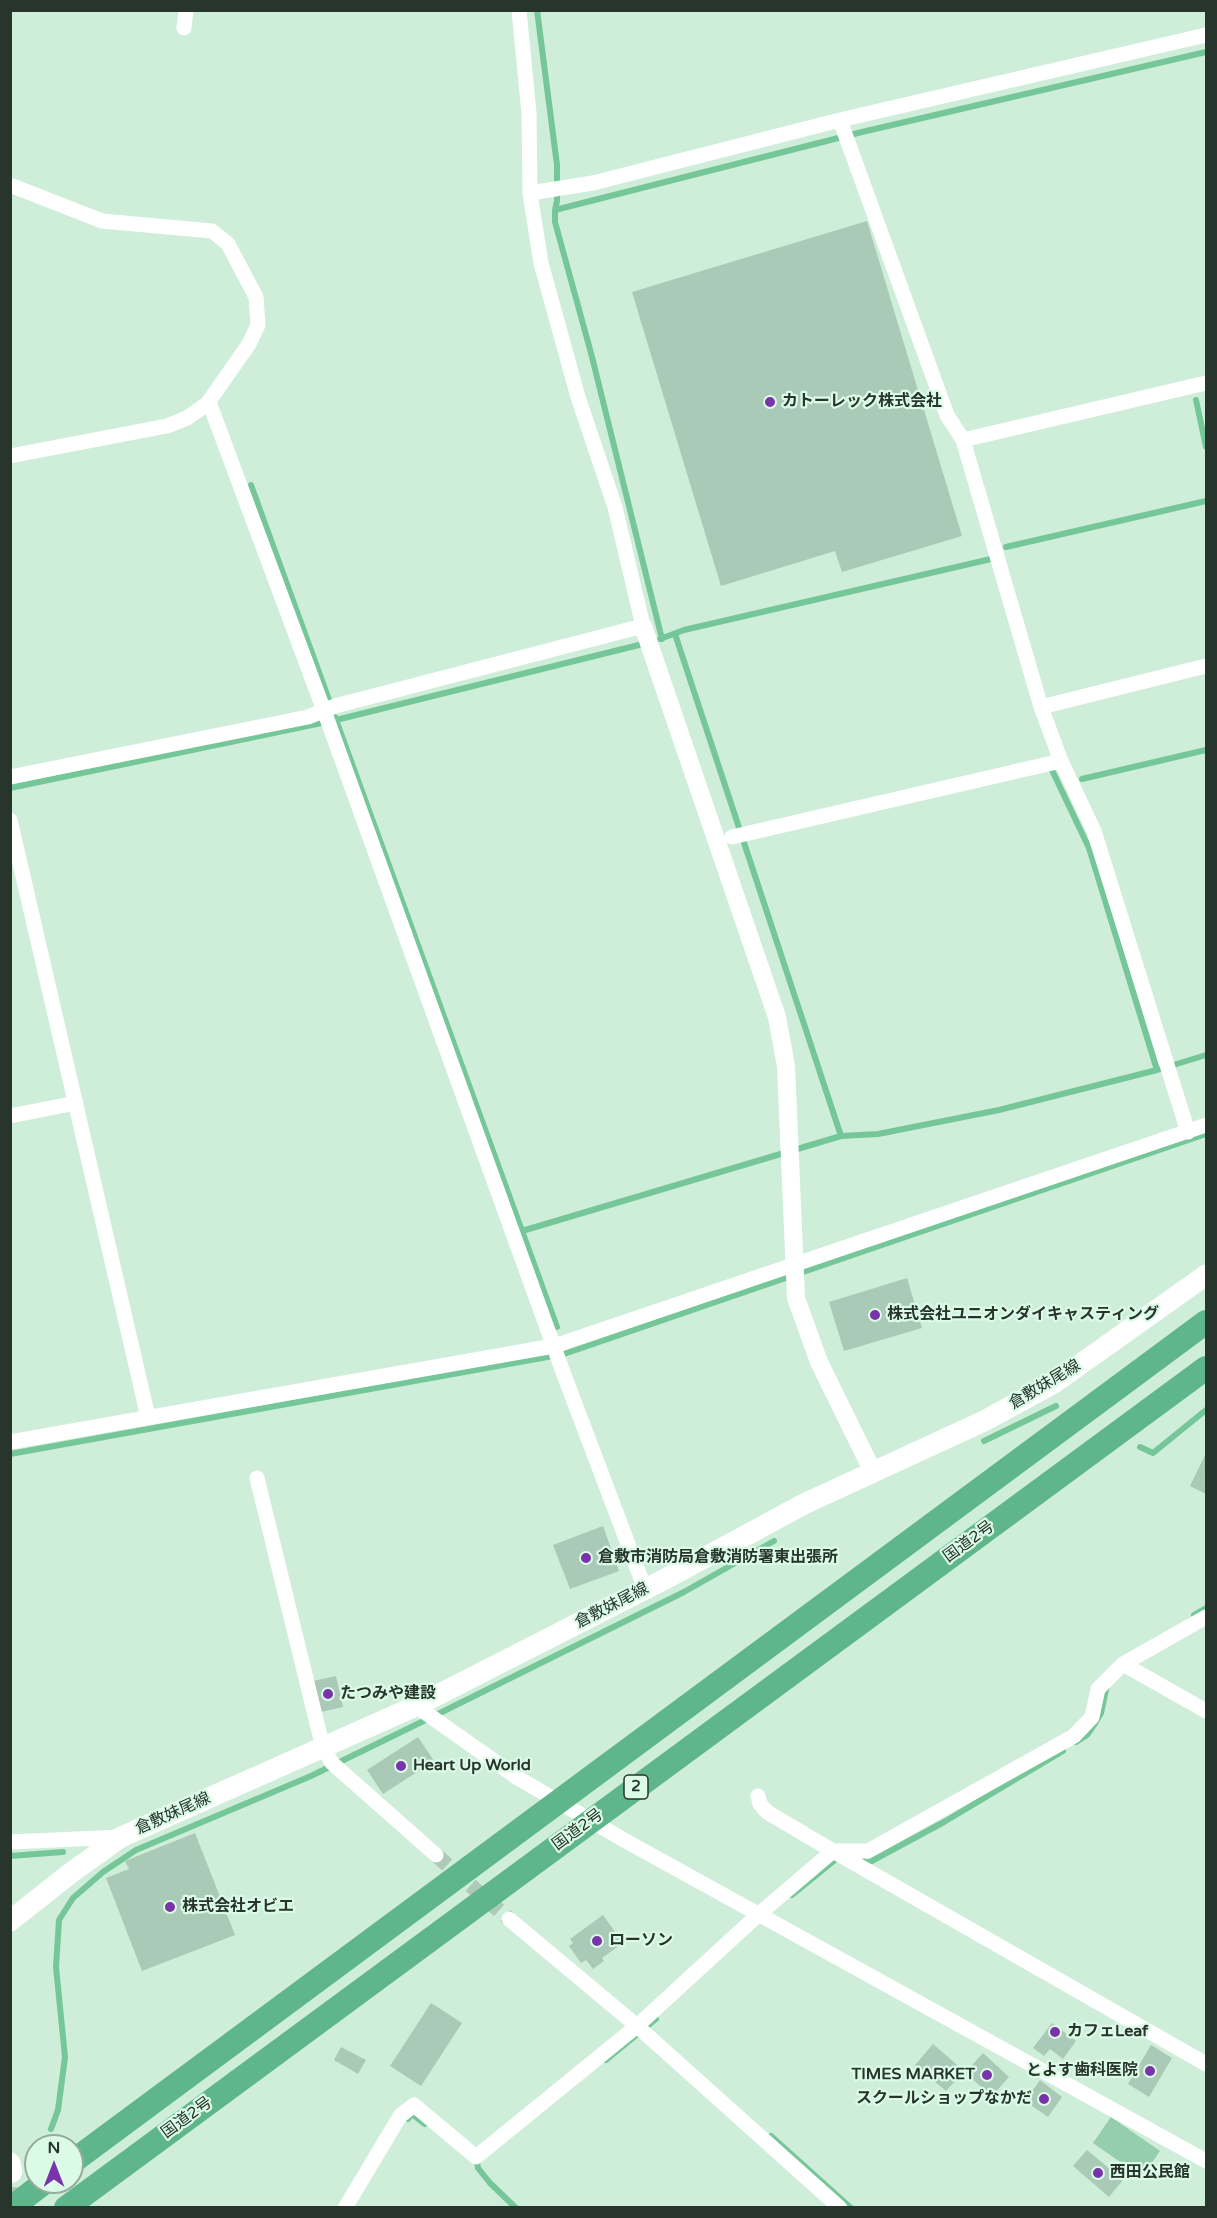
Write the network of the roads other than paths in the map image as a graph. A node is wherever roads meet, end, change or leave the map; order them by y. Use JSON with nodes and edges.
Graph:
{"nodes":[{"id":1,"x":186,"y":10,"type":"edge"},
{"id":2,"x":519,"y":10,"type":"edge"},
{"id":3,"x":184,"y":28,"type":"dead end"},
{"id":4,"x":1206,"y":35,"type":"edge"},
{"id":5,"x":842,"y":123,"type":"junction"},
{"id":6,"x":10,"y":186,"type":"edge"},
{"id":7,"x":530,"y":193,"type":"junction"},
{"id":8,"x":1206,"y":383,"type":"edge"},
{"id":9,"x":209,"y":402,"type":"junction"},
{"id":10,"x":963,"y":440,"type":"junction"},
{"id":11,"x":10,"y":456,"type":"edge"},
{"id":12,"x":643,"y":626,"type":"junction"},
{"id":13,"x":1206,"y":666,"type":"edge"},
{"id":14,"x":1041,"y":707,"type":"junction"},
{"id":15,"x":328,"y":714,"type":"junction"},
{"id":16,"x":1053,"y":764,"type":"junction"},
{"id":17,"x":10,"y":777,"type":"edge"},
{"id":18,"x":10,"y":820,"type":"edge"},
{"id":19,"x":737,"y":836,"type":"dead end"},
{"id":20,"x":76,"y":1103,"type":"junction"},
{"id":21,"x":10,"y":1116,"type":"edge"},
{"id":22,"x":1206,"y":1125,"type":"edge"},
{"id":23,"x":1188,"y":1132,"type":"junction"},
{"id":24,"x":794,"y":1266,"type":"junction"},
{"id":25,"x":1206,"y":1275,"type":"edge"},
{"id":26,"x":1206,"y":1322,"type":"edge"},
{"id":27,"x":556,"y":1352,"type":"junction"},
{"id":28,"x":1206,"y":1368,"type":"edge"},
{"id":29,"x":148,"y":1417,"type":"junction"},
{"id":30,"x":10,"y":1442,"type":"edge"},
{"id":31,"x":873,"y":1472,"type":"junction"},
{"id":32,"x":256,"y":1478,"type":"dead end"},
{"id":33,"x":645,"y":1589,"type":"junction"},
{"id":34,"x":1206,"y":1617,"type":"edge"},
{"id":35,"x":1122,"y":1666,"type":"junction"},
{"id":36,"x":420,"y":1708,"type":"junction"},
{"id":37,"x":1206,"y":1711,"type":"edge"},
{"id":38,"x":332,"y":1760,"type":"junction"},
{"id":39,"x":758,"y":1796,"type":"dead end"},
{"id":40,"x":558,"y":1801,"type":"junction"},
{"id":41,"x":591,"y":1821,"type":"junction"},
{"id":42,"x":121,"y":1837,"type":"junction"},
{"id":43,"x":10,"y":1842,"type":"edge"},
{"id":44,"x":833,"y":1851,"type":"junction"},
{"id":45,"x":436,"y":1855,"type":"tunnel mouth"},
{"id":46,"x":759,"y":1914,"type":"junction"},
{"id":47,"x":509,"y":1919,"type":"tunnel mouth"},
{"id":48,"x":10,"y":1921,"type":"edge"},
{"id":49,"x":641,"y":2030,"type":"junction"},
{"id":50,"x":1206,"y":2064,"type":"edge"},
{"id":51,"x":84,"y":2153,"type":"edge"},
{"id":52,"x":1206,"y":2160,"type":"edge"},
{"id":53,"x":29,"y":2194,"type":"edge"},
{"id":54,"x":10,"y":2208,"type":"edge"},
{"id":55,"x":66,"y":2208,"type":"edge"},
{"id":56,"x":345,"y":2208,"type":"edge"},
{"id":57,"x":840,"y":2208,"type":"edge"}],
"edges":[{"from":1,"to":3,"type":"street"},
{"from":2,"to":7,"type":"street"},
{"from":4,"to":5,"type":"street"},
{"from":5,"to":7,"type":"street"},
{"from":5,"to":10,"type":"street"},
{"from":6,"to":9,"type":"street"},
{"from":7,"to":12,"type":"street"},
{"from":8,"to":10,"type":"street"},
{"from":9,"to":11,"type":"street"},
{"from":9,"to":15,"type":"street"},
{"from":10,"to":14,"type":"street"},
{"from":12,"to":15,"type":"street"},
{"from":12,"to":24,"type":"street"},
{"from":13,"to":14,"type":"street"},
{"from":14,"to":16,"type":"street"},
{"from":15,"to":17,"type":"street"},
{"from":15,"to":27,"type":"street"},
{"from":16,"to":19,"type":"street"},
{"from":16,"to":23,"type":"street"},
{"from":18,"to":20,"type":"street"},
{"from":20,"to":21,"type":"street"},
{"from":20,"to":29,"type":"street"},
{"from":22,"to":23,"type":"street"},
{"from":23,"to":24,"type":"street"},
{"from":24,"to":27,"type":"street"},
{"from":24,"to":31,"type":"street"},
{"from":25,"to":31,"type":"main road","name":"倉敷妹尾線"},
{"from":26,"to":40,"type":"highway","name":"国道2号","number":"2"},
{"from":27,"to":29,"type":"street"},
{"from":27,"to":33,"type":"street"},
{"from":28,"to":41,"type":"highway","name":"国道2号","number":"2"},
{"from":29,"to":30,"type":"street"},
{"from":31,"to":33,"type":"main road","name":"倉敷妹尾線"},
{"from":32,"to":38,"type":"street"},
{"from":33,"to":36,"type":"main road","name":"倉敷妹尾線"},
{"from":34,"to":35,"type":"street"},
{"from":35,"to":37,"type":"street"},
{"from":35,"to":44,"type":"street"},
{"from":36,"to":38,"type":"main road","name":"倉敷妹尾線"},
{"from":36,"to":40,"type":"street"},
{"from":38,"to":42,"type":"main road","name":"倉敷妹尾線"},
{"from":38,"to":45,"type":"street"},
{"from":39,"to":44,"type":"street"},
{"from":40,"to":41,"type":"street"},
{"from":40,"to":51,"type":"highway","name":"国道2号","number":"2"},
{"from":41,"to":46,"type":"street"},
{"from":41,"to":55,"type":"highway","name":"国道2号","number":"2"},
{"from":42,"to":43,"type":"street"},
{"from":42,"to":48,"type":"main road","name":"倉敷妹尾線"},
{"from":44,"to":46,"type":"street"},
{"from":44,"to":50,"type":"street"},
{"from":46,"to":49,"type":"street"},
{"from":46,"to":52,"type":"street"},
{"from":47,"to":49,"type":"street"},
{"from":49,"to":56,"type":"street"},
{"from":49,"to":57,"type":"street"},
{"from":53,"to":54,"type":"highway"}]}
